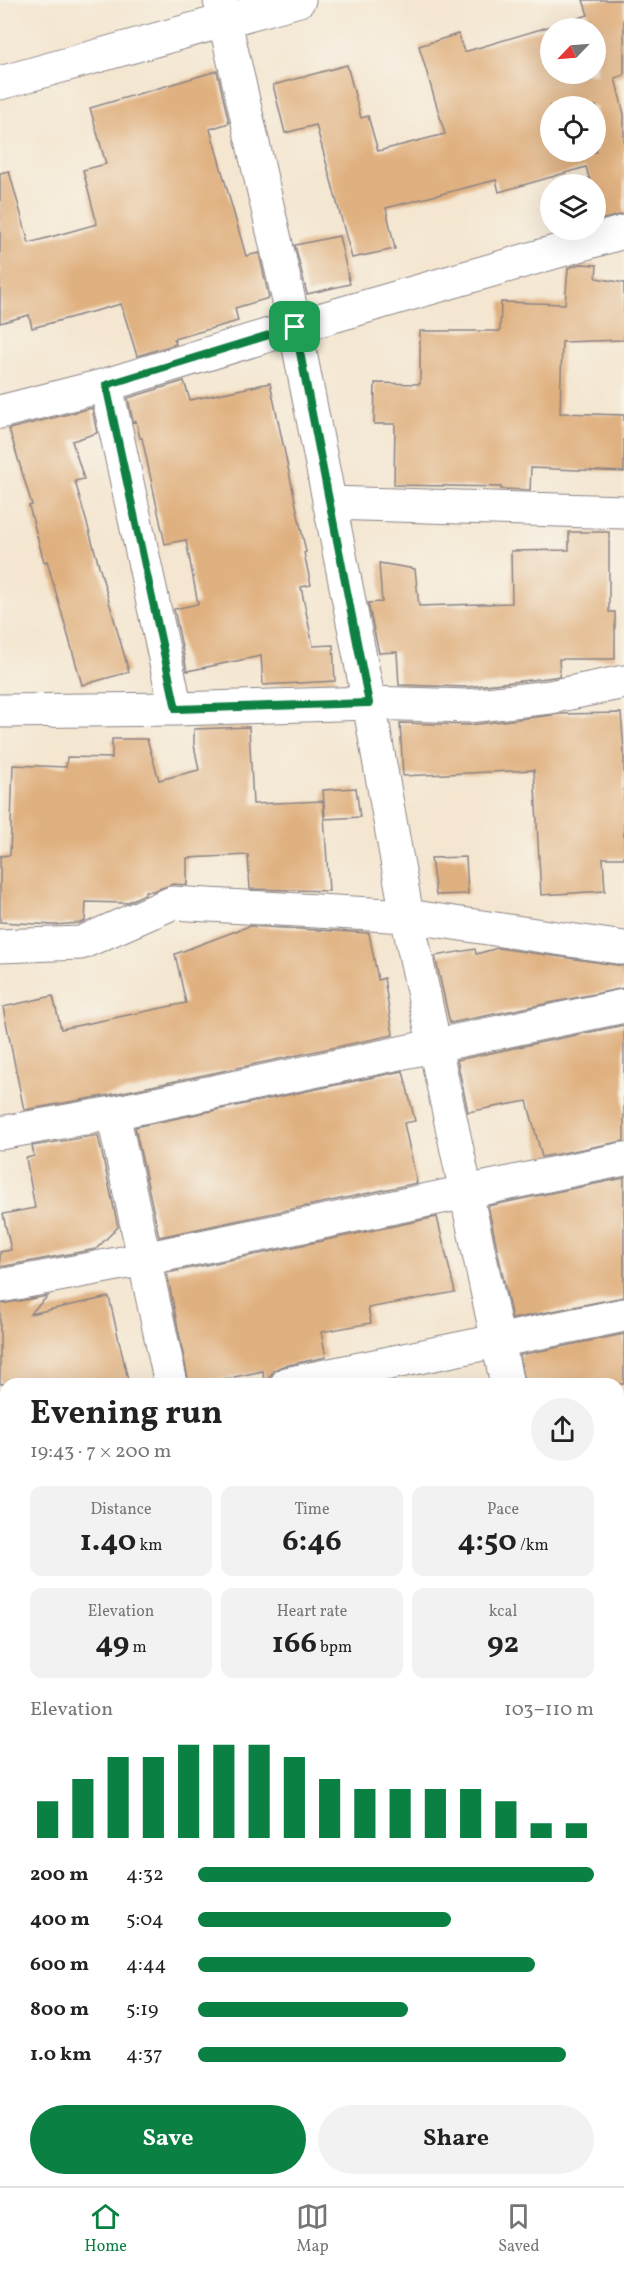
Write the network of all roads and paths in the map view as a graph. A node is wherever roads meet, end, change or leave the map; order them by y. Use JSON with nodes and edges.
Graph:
{"nodes":[{"id":1,"x":299,"y":0,"type":"edge"},
{"id":2,"x":222,"y":10,"type":"edge"},
{"id":3,"x":0,"y":83,"type":"edge"},
{"id":4,"x":624,"y":232,"type":"edge"},
{"id":5,"x":295,"y":327,"type":"junction"},
{"id":6,"x":106,"y":385,"type":"junction"},
{"id":7,"x":0,"y":412,"type":"edge"},
{"id":8,"x":329,"y":503,"type":"junction"},
{"id":9,"x":624,"y":512,"type":"edge"},
{"id":10,"x":624,"y":682,"type":"edge"},
{"id":11,"x":369,"y":703,"type":"junction"},
{"id":12,"x":176,"y":709,"type":"junction"},
{"id":13,"x":0,"y":711,"type":"edge"},
{"id":14,"x":407,"y":916,"type":"junction"},
{"id":15,"x":0,"y":946,"type":"edge"},
{"id":16,"x":624,"y":948,"type":"edge"},
{"id":17,"x":624,"y":1006,"type":"edge"},
{"id":18,"x":434,"y":1044,"type":"junction"},
{"id":19,"x":113,"y":1113,"type":"junction"},
{"id":20,"x":0,"y":1133,"type":"edge"},
{"id":21,"x":624,"y":1159,"type":"edge"},
{"id":22,"x":466,"y":1191,"type":"junction"},
{"id":23,"x":144,"y":1259,"type":"junction"},
{"id":24,"x":0,"y":1286,"type":"edge"},
{"id":25,"x":624,"y":1315,"type":"edge"},
{"id":26,"x":498,"y":1340,"type":"junction"},
{"id":27,"x":170,"y":1378,"type":"edge"},
{"id":28,"x":315,"y":1378,"type":"edge"},
{"id":29,"x":506,"y":1378,"type":"edge"}],
"edges":[{"from":1,"to":2,"type":"street"},
{"from":2,"to":3,"type":"street"},
{"from":2,"to":5,"type":"street"},
{"from":4,"to":5,"type":"street"},
{"from":5,"to":6,"type":"street"},
{"from":5,"to":8,"type":"street"},
{"from":6,"to":7,"type":"street"},
{"from":6,"to":12,"type":"street"},
{"from":8,"to":9,"type":"street"},
{"from":8,"to":11,"type":"street"},
{"from":10,"to":11,"type":"street"},
{"from":11,"to":12,"type":"street"},
{"from":11,"to":14,"type":"street"},
{"from":12,"to":13,"type":"street"},
{"from":14,"to":15,"type":"street"},
{"from":14,"to":16,"type":"street"},
{"from":14,"to":18,"type":"street"},
{"from":17,"to":18,"type":"street"},
{"from":18,"to":19,"type":"street"},
{"from":18,"to":22,"type":"street"},
{"from":19,"to":20,"type":"street"},
{"from":19,"to":23,"type":"street"},
{"from":21,"to":22,"type":"street"},
{"from":22,"to":23,"type":"street"},
{"from":22,"to":26,"type":"street"},
{"from":23,"to":24,"type":"street"},
{"from":23,"to":27,"type":"street"},
{"from":25,"to":26,"type":"street"},
{"from":26,"to":28,"type":"street"},
{"from":26,"to":29,"type":"street"}]}
